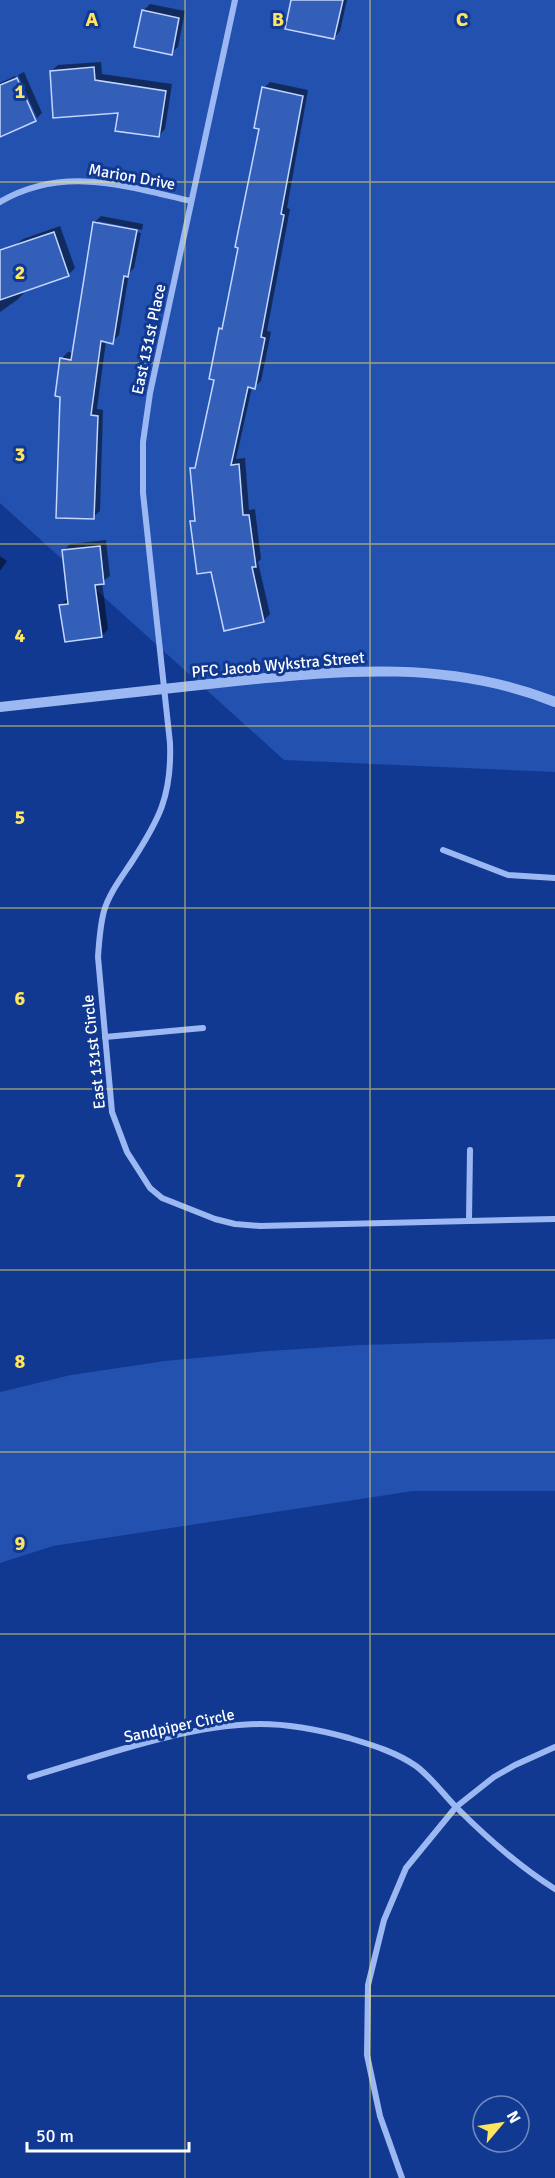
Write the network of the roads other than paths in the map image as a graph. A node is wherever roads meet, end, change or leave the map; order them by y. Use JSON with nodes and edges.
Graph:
{"nodes":[{"id":1,"x":235,"y":0,"type":"edge"},
{"id":2,"x":191,"y":201,"type":"junction"},
{"id":3,"x":0,"y":202,"type":"edge"},
{"id":4,"x":164,"y":688,"type":"junction"},
{"id":5,"x":555,"y":702,"type":"edge"},
{"id":6,"x":0,"y":706,"type":"edge"},
{"id":7,"x":443,"y":850,"type":"dead end"},
{"id":8,"x":555,"y":878,"type":"edge"},
{"id":9,"x":203,"y":1028,"type":"dead end"},
{"id":10,"x":105,"y":1037,"type":"junction"},
{"id":11,"x":470,"y":1150,"type":"dead end"},
{"id":12,"x":555,"y":1219,"type":"edge"},
{"id":13,"x":469,"y":1220,"type":"junction"},
{"id":14,"x":555,"y":1747,"type":"edge"},
{"id":15,"x":30,"y":1777,"type":"dead end"},
{"id":16,"x":456,"y":1807,"type":"junction"},
{"id":17,"x":555,"y":1889,"type":"edge"},
{"id":18,"x":402,"y":2178,"type":"edge"}],
"edges":[{"from":1,"to":2,"type":"street","name":"East 131st Place"},
{"from":2,"to":3,"type":"street","name":"Marion Drive"},
{"from":2,"to":4,"type":"street","name":"East 131st Place"},
{"from":4,"to":5,"type":"street","name":"PFC Jacob Wykstra Street"},
{"from":4,"to":6,"type":"street","name":"PFC Jacob Wykstra Street"},
{"from":4,"to":10,"type":"street","name":"East 131st Circle"},
{"from":7,"to":8,"type":"street"},
{"from":9,"to":10,"type":"street"},
{"from":10,"to":13,"type":"street","name":"East 131st Circle"},
{"from":11,"to":13,"type":"street"},
{"from":12,"to":13,"type":"street","name":"East 131st Circle"},
{"from":14,"to":16,"type":"street"},
{"from":15,"to":16,"type":"street","name":"Sandpiper Circle"},
{"from":16,"to":17,"type":"street","name":"Sandpiper Circle"},
{"from":16,"to":18,"type":"street"}]}
